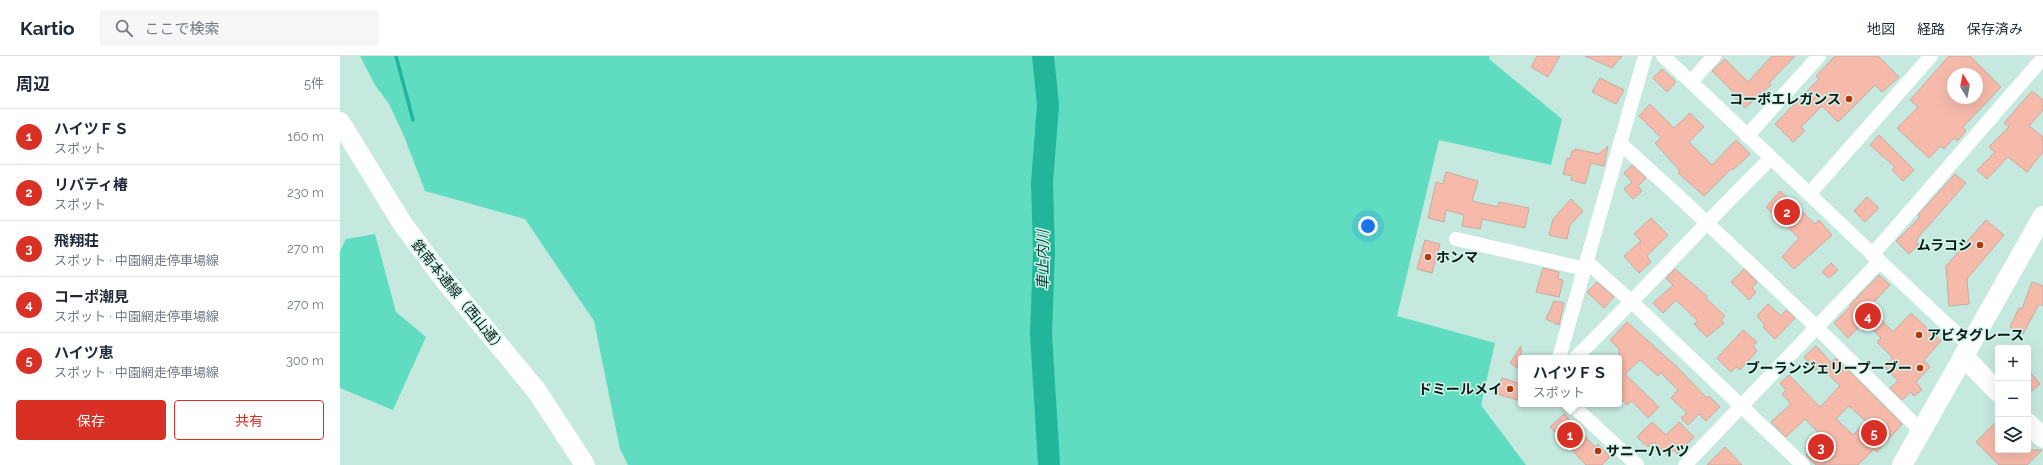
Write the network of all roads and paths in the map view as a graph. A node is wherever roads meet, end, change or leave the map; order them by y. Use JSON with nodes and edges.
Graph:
{"nodes":[{"id":1,"x":1645,"y":56,"type":"edge"},
{"id":2,"x":1663,"y":56,"type":"edge"},
{"id":3,"x":1714,"y":56,"type":"edge"},
{"id":4,"x":1818,"y":56,"type":"edge"},
{"id":5,"x":1931,"y":56,"type":"edge"},
{"id":6,"x":2043,"y":58,"type":"edge"},
{"id":7,"x":1691,"y":82,"type":"junction"},
{"id":8,"x":340,"y":122,"type":"edge"},
{"id":9,"x":1747,"y":136,"type":"junction"},
{"id":10,"x":1620,"y":144,"type":"junction"},
{"id":11,"x":1770,"y":158,"type":"junction"},
{"id":12,"x":1810,"y":194,"type":"junction"},
{"id":13,"x":2043,"y":216,"type":"edge"},
{"id":14,"x":1707,"y":221,"type":"junction"},
{"id":15,"x":1456,"y":240,"type":"dead end"},
{"id":16,"x":1875,"y":258,"type":"junction"},
{"id":17,"x":1586,"y":266,"type":"junction"},
{"id":18,"x":1632,"y":302,"type":"junction"},
{"id":19,"x":1816,"y":326,"type":"junction"},
{"id":20,"x":1966,"y":351,"type":"junction"},
{"id":21,"x":1560,"y":355,"type":"edge"},
{"id":22,"x":1578,"y":355,"type":"edge"},
{"id":23,"x":1995,"y":388,"type":"edge"},
{"id":24,"x":1574,"y":407,"type":"edge"},
{"id":25,"x":1741,"y":407,"type":"junction"},
{"id":26,"x":2031,"y":426,"type":"edge"},
{"id":27,"x":1921,"y":431,"type":"junction"},
{"id":28,"x":2043,"y":438,"type":"edge"},
{"id":29,"x":585,"y":465,"type":"edge"},
{"id":30,"x":1636,"y":465,"type":"edge"},
{"id":31,"x":1685,"y":465,"type":"edge"},
{"id":32,"x":1803,"y":465,"type":"edge"},
{"id":33,"x":1902,"y":465,"type":"edge"}],
"edges":[{"from":1,"to":10,"type":"street"},
{"from":2,"to":7,"type":"street"},
{"from":3,"to":7,"type":"street"},
{"from":4,"to":9,"type":"street"},
{"from":5,"to":12,"type":"street"},
{"from":6,"to":16,"type":"street"},
{"from":7,"to":9,"type":"street"},
{"from":8,"to":29,"type":"street","name":"鉄南本通線（西山通）"},
{"from":9,"to":11,"type":"street"},
{"from":10,"to":14,"type":"street"},
{"from":10,"to":17,"type":"street"},
{"from":11,"to":12,"type":"street"},
{"from":11,"to":14,"type":"street"},
{"from":12,"to":16,"type":"street"},
{"from":13,"to":20,"type":"street"},
{"from":14,"to":18,"type":"street"},
{"from":14,"to":19,"type":"street"},
{"from":15,"to":17,"type":"street"},
{"from":16,"to":19,"type":"street"},
{"from":16,"to":20,"type":"street"},
{"from":17,"to":18,"type":"street"},
{"from":17,"to":21,"type":"street"},
{"from":18,"to":22,"type":"street"},
{"from":18,"to":25,"type":"street"},
{"from":19,"to":25,"type":"street"},
{"from":19,"to":27,"type":"street"},
{"from":20,"to":23,"type":"street"},
{"from":20,"to":27,"type":"street"},
{"from":24,"to":30,"type":"street"},
{"from":25,"to":31,"type":"street"},
{"from":25,"to":32,"type":"street"},
{"from":26,"to":28,"type":"street"},
{"from":27,"to":33,"type":"street"}]}
